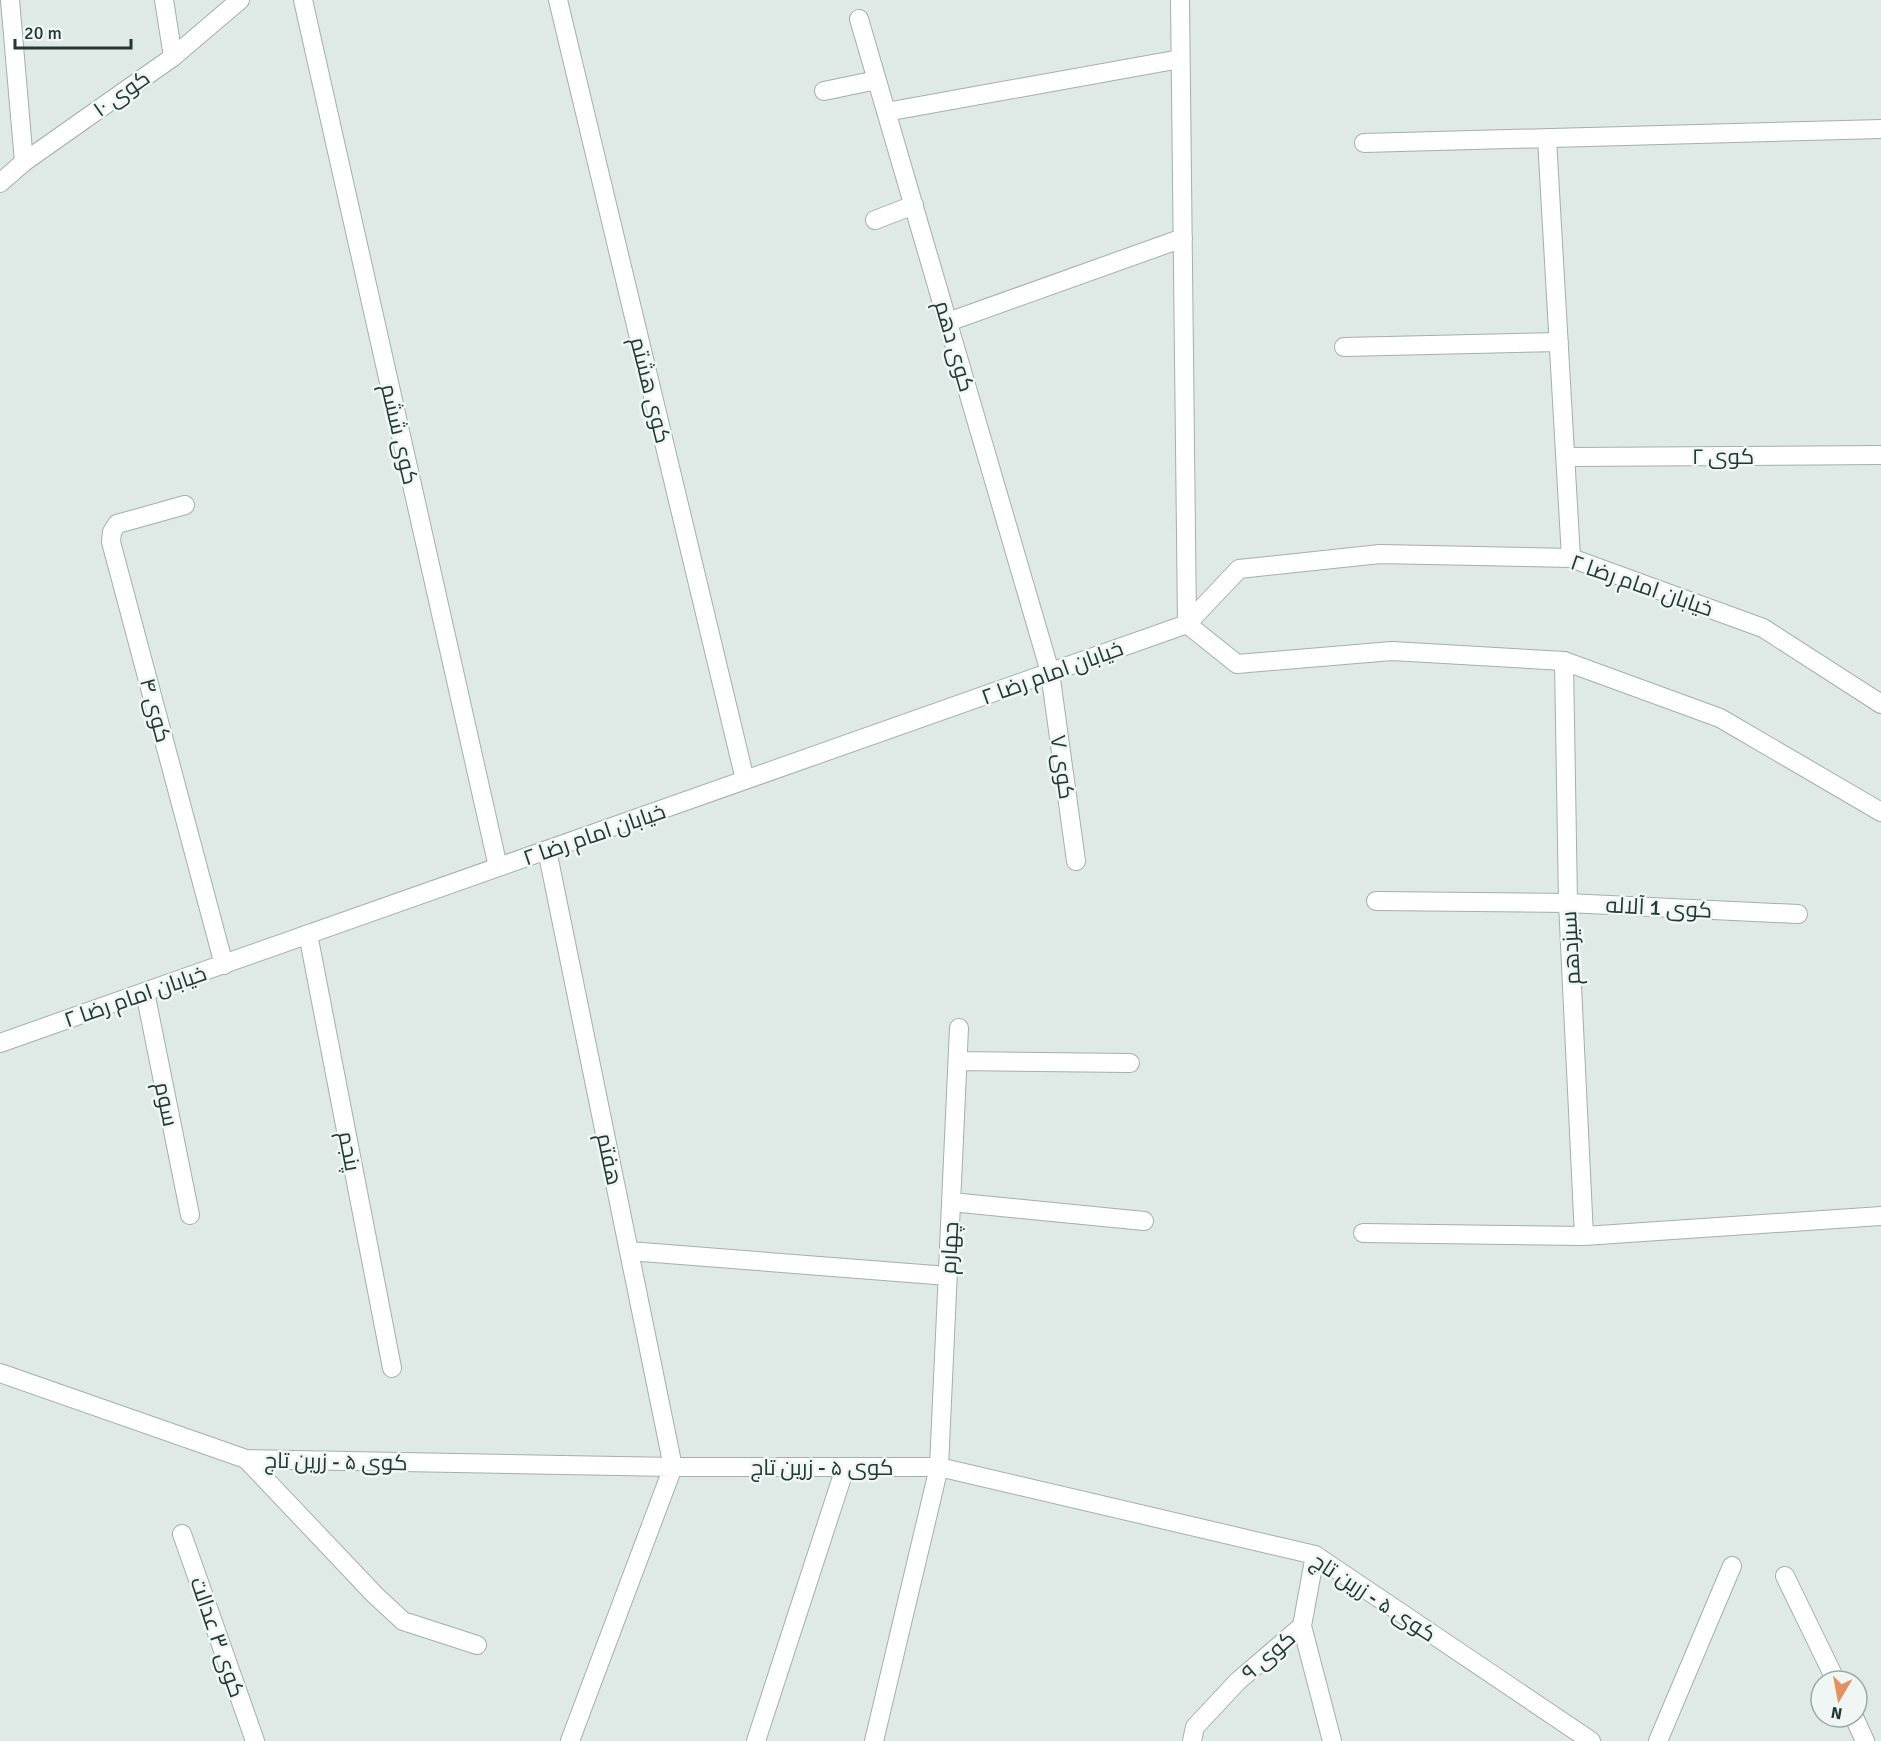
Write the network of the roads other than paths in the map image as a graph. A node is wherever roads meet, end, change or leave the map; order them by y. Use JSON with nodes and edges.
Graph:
{"nodes":[{"id":1,"x":10,"y":0,"type":"edge"},
{"id":2,"x":164,"y":0,"type":"edge"},
{"id":3,"x":240,"y":0,"type":"edge"},
{"id":4,"x":303,"y":0,"type":"edge"},
{"id":5,"x":558,"y":0,"type":"edge"},
{"id":6,"x":1180,"y":0,"type":"edge"},
{"id":7,"x":859,"y":19,"type":"dead end"},
{"id":8,"x":173,"y":57,"type":"junction"},
{"id":9,"x":1180,"y":59,"type":"junction"},
{"id":10,"x":877,"y":80,"type":"junction"},
{"id":11,"x":824,"y":91,"type":"dead end"},
{"id":12,"x":886,"y":112,"type":"junction"},
{"id":13,"x":1881,"y":129,"type":"edge"},
{"id":14,"x":1547,"y":140,"type":"junction"},
{"id":15,"x":1364,"y":143,"type":"dead end"},
{"id":16,"x":24,"y":162,"type":"junction"},
{"id":17,"x":0,"y":183,"type":"edge"},
{"id":18,"x":914,"y":205,"type":"junction"},
{"id":19,"x":875,"y":220,"type":"dead end"},
{"id":20,"x":1182,"y":238,"type":"junction"},
{"id":21,"x":948,"y":322,"type":"junction"},
{"id":22,"x":1559,"y":342,"type":"junction"},
{"id":23,"x":1344,"y":347,"type":"dead end"},
{"id":24,"x":1881,"y":455,"type":"edge"},
{"id":25,"x":1566,"y":458,"type":"junction"},
{"id":26,"x":185,"y":505,"type":"dead end"},
{"id":27,"x":1571,"y":558,"type":"junction"},
{"id":28,"x":1187,"y":624,"type":"junction"},
{"id":29,"x":1564,"y":661,"type":"junction"},
{"id":30,"x":1050,"y":672,"type":"junction"},
{"id":31,"x":1881,"y":704,"type":"edge"},
{"id":32,"x":745,"y":780,"type":"junction"},
{"id":33,"x":1881,"y":812,"type":"edge"},
{"id":34,"x":547,"y":850,"type":"junction"},
{"id":35,"x":1076,"y":861,"type":"dead end"},
{"id":36,"x":498,"y":867,"type":"junction"},
{"id":37,"x":1376,"y":901,"type":"dead end"},
{"id":38,"x":1568,"y":903,"type":"junction"},
{"id":39,"x":1798,"y":914,"type":"dead end"},
{"id":40,"x":308,"y":934,"type":"junction"},
{"id":41,"x":224,"y":965,"type":"junction"},
{"id":42,"x":145,"y":992,"type":"junction"},
{"id":43,"x":959,"y":1028,"type":"dead end"},
{"id":44,"x":0,"y":1043,"type":"edge"},
{"id":45,"x":958,"y":1061,"type":"junction"},
{"id":46,"x":1130,"y":1063,"type":"dead end"},
{"id":47,"x":951,"y":1202,"type":"junction"},
{"id":48,"x":190,"y":1215,"type":"dead end"},
{"id":49,"x":1881,"y":1216,"type":"edge"},
{"id":50,"x":1144,"y":1221,"type":"dead end"},
{"id":51,"x":1363,"y":1233,"type":"dead end"},
{"id":52,"x":1584,"y":1236,"type":"junction"},
{"id":53,"x":628,"y":1251,"type":"junction"},
{"id":54,"x":948,"y":1276,"type":"junction"},
{"id":55,"x":392,"y":1368,"type":"dead end"},
{"id":56,"x":0,"y":1373,"type":"edge"},
{"id":57,"x":246,"y":1459,"type":"junction"},
{"id":58,"x":673,"y":1467,"type":"junction"},
{"id":59,"x":939,"y":1467,"type":"junction"},
{"id":60,"x":844,"y":1468,"type":"junction"},
{"id":61,"x":182,"y":1534,"type":"dead end"},
{"id":62,"x":1315,"y":1555,"type":"junction"},
{"id":63,"x":1732,"y":1566,"type":"dead end"},
{"id":64,"x":1785,"y":1576,"type":"dead end"},
{"id":65,"x":1302,"y":1626,"type":"junction"},
{"id":66,"x":477,"y":1645,"type":"dead end"},
{"id":67,"x":1830,"y":1669,"type":"edge"},
{"id":68,"x":255,"y":1741,"type":"edge"},
{"id":69,"x":570,"y":1741,"type":"edge"},
{"id":70,"x":756,"y":1741,"type":"edge"},
{"id":71,"x":874,"y":1741,"type":"edge"},
{"id":72,"x":1192,"y":1741,"type":"edge"},
{"id":73,"x":1332,"y":1741,"type":"edge"},
{"id":74,"x":1591,"y":1741,"type":"edge"},
{"id":75,"x":1658,"y":1741,"type":"edge"}],
"edges":[{"from":1,"to":16,"type":"street"},
{"from":2,"to":8,"type":"street"},
{"from":3,"to":8,"type":"street","name":"کوی ۱۰"},
{"from":4,"to":36,"type":"street","name":"کوی ششم"},
{"from":5,"to":32,"type":"street","name":"کوی هشتم"},
{"from":6,"to":9,"type":"street"},
{"from":7,"to":10,"type":"street","name":"کوی دهم"},
{"from":8,"to":16,"type":"street","name":"کوی ۱۰"},
{"from":9,"to":12,"type":"street"},
{"from":9,"to":20,"type":"street"},
{"from":10,"to":11,"type":"street"},
{"from":10,"to":12,"type":"street","name":"کوی دهم"},
{"from":12,"to":18,"type":"street","name":"کوی دهم"},
{"from":13,"to":14,"type":"street"},
{"from":14,"to":15,"type":"street"},
{"from":14,"to":22,"type":"street"},
{"from":16,"to":17,"type":"street","name":"کوی ۱۰"},
{"from":18,"to":19,"type":"street"},
{"from":18,"to":21,"type":"street","name":"کوی دهم"},
{"from":20,"to":21,"type":"street"},
{"from":20,"to":28,"type":"street"},
{"from":21,"to":30,"type":"street","name":"کوی دهم"},
{"from":22,"to":23,"type":"street"},
{"from":22,"to":25,"type":"street"},
{"from":24,"to":25,"type":"street","name":"کوی ۲"},
{"from":25,"to":27,"type":"street"},
{"from":26,"to":41,"type":"street","name":"کوی ۴"},
{"from":27,"to":28,"type":"street","name":"خیابان امام رضا ۲"},
{"from":27,"to":31,"type":"street","name":"خیابان امام رضا ۲"},
{"from":28,"to":29,"type":"street"},
{"from":28,"to":30,"type":"street","name":"خیابان امام رضا ۲"},
{"from":29,"to":33,"type":"street"},
{"from":29,"to":38,"type":"street","name":"سیزدهم"},
{"from":30,"to":32,"type":"street","name":"خیابان امام رضا ۲"},
{"from":30,"to":35,"type":"street","name":"کوی ۷"},
{"from":32,"to":34,"type":"street","name":"خیابان امام رضا ۲"},
{"from":34,"to":36,"type":"street","name":"خیابان امام رضا ۲"},
{"from":34,"to":53,"type":"street","name":"هفتم"},
{"from":36,"to":40,"type":"street","name":"خیابان امام رضا ۲"},
{"from":37,"to":38,"type":"street","name":"کوی 1 آلاله"},
{"from":38,"to":39,"type":"street","name":"کوی 1 آلاله"},
{"from":38,"to":52,"type":"street","name":"سیزدهم"},
{"from":40,"to":41,"type":"street","name":"خیابان امام رضا ۲"},
{"from":40,"to":55,"type":"street","name":"پنجم"},
{"from":41,"to":42,"type":"street","name":"خیابان امام رضا ۲"},
{"from":42,"to":44,"type":"street","name":"خیابان امام رضا ۲"},
{"from":42,"to":48,"type":"street","name":"سوم"},
{"from":43,"to":45,"type":"street","name":"چهارم"},
{"from":45,"to":46,"type":"street"},
{"from":45,"to":47,"type":"street","name":"چهارم"},
{"from":47,"to":50,"type":"street"},
{"from":47,"to":54,"type":"street","name":"چهارم"},
{"from":49,"to":52,"type":"street"},
{"from":51,"to":52,"type":"street"},
{"from":53,"to":54,"type":"street"},
{"from":53,"to":58,"type":"street","name":"هفتم"},
{"from":54,"to":59,"type":"street","name":"چهارم"},
{"from":56,"to":57,"type":"street","name":"کوی ۵ - زرین تاج"},
{"from":57,"to":58,"type":"street","name":"کوی ۵ - زرین تاج"},
{"from":57,"to":66,"type":"street"},
{"from":58,"to":60,"type":"street","name":"کوی ۵ - زرین تاج"},
{"from":58,"to":69,"type":"street"},
{"from":59,"to":60,"type":"street","name":"کوی ۵ - زرین تاج"},
{"from":59,"to":62,"type":"street","name":"کوی ۵ - زرین تاج"},
{"from":59,"to":71,"type":"street","name":"چهارم"},
{"from":60,"to":70,"type":"street"},
{"from":61,"to":68,"type":"street","name":"کوی ۳ عدالت"},
{"from":62,"to":65,"type":"street","name":"کوی ۹"},
{"from":62,"to":74,"type":"street","name":"کوی ۵ - زرین تاج"},
{"from":63,"to":75,"type":"street"},
{"from":64,"to":67,"type":"street"},
{"from":65,"to":72,"type":"street","name":"کوی ۹"},
{"from":65,"to":73,"type":"street"}]}
